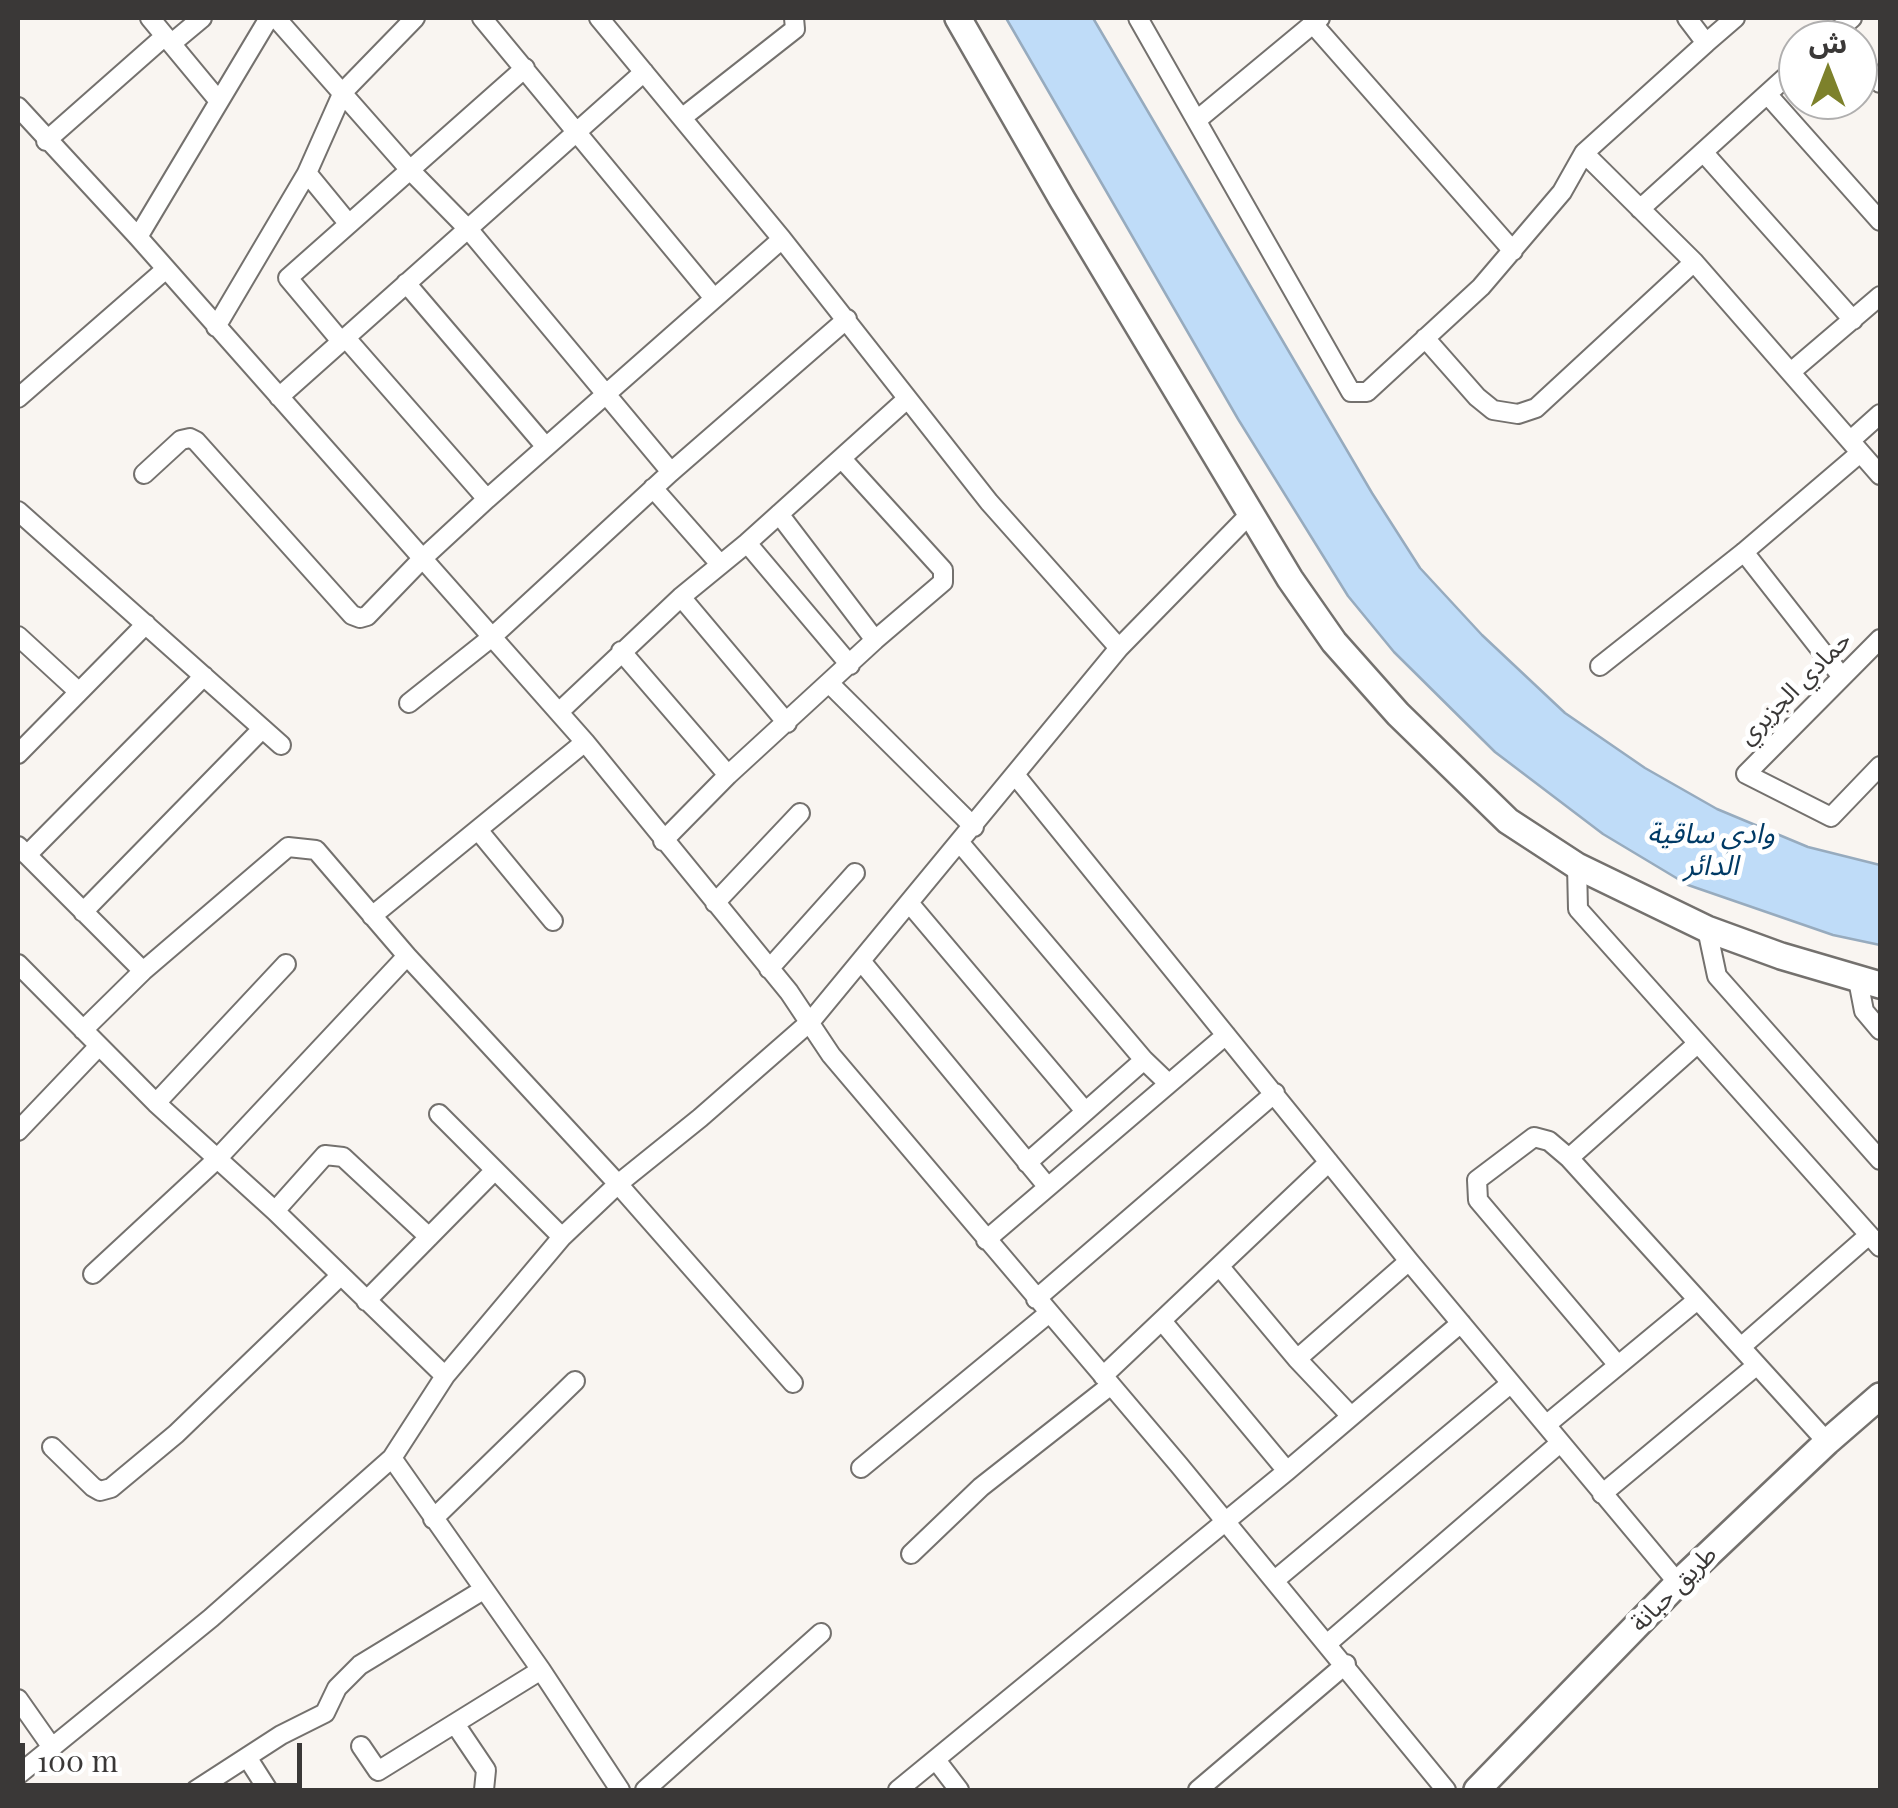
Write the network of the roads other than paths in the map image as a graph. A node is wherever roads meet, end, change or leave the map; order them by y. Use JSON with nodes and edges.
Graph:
{"nodes":[{"id":1,"x":150,"y":18,"type":"edge"},
{"id":2,"x":202,"y":18,"type":"edge"},
{"id":3,"x":270,"y":18,"type":"edge"},
{"id":4,"x":415,"y":18,"type":"edge"},
{"id":5,"x":482,"y":18,"type":"edge"},
{"id":6,"x":599,"y":18,"type":"edge"},
{"id":7,"x":794,"y":18,"type":"edge"},
{"id":8,"x":958,"y":18,"type":"edge"},
{"id":9,"x":1138,"y":18,"type":"edge"},
{"id":10,"x":1687,"y":18,"type":"edge"},
{"id":11,"x":1735,"y":18,"type":"edge"},
{"id":12,"x":1317,"y":21,"type":"edge"},
{"id":13,"x":168,"y":39,"type":"junction"},
{"id":14,"x":1706,"y":43,"type":"junction"},
{"id":15,"x":525,"y":68,"type":"junction"},
{"id":16,"x":644,"y":72,"type":"junction"},
{"id":17,"x":1778,"y":84,"type":"edge"},
{"id":18,"x":343,"y":92,"type":"junction"},
{"id":19,"x":1767,"y":94,"type":"junction"},
{"id":20,"x":218,"y":100,"type":"junction"},
{"id":21,"x":18,"y":107,"type":"edge"},
{"id":22,"x":683,"y":118,"type":"junction"},
{"id":23,"x":1197,"y":120,"type":"junction"},
{"id":24,"x":578,"y":132,"type":"junction"},
{"id":25,"x":46,"y":142,"type":"junction"},
{"id":26,"x":1584,"y":153,"type":"junction"},
{"id":27,"x":1704,"y":153,"type":"junction"},
{"id":28,"x":410,"y":170,"type":"junction"},
{"id":29,"x":307,"y":173,"type":"junction"},
{"id":30,"x":1640,"y":209,"type":"junction"},
{"id":31,"x":1880,"y":221,"type":"edge"},
{"id":32,"x":348,"y":222,"type":"junction"},
{"id":33,"x":469,"y":230,"type":"junction"},
{"id":34,"x":138,"y":237,"type":"junction"},
{"id":35,"x":782,"y":238,"type":"junction"},
{"id":36,"x":1513,"y":251,"type":"junction"},
{"id":37,"x":258,"y":260,"type":"junction"},
{"id":38,"x":1694,"y":262,"type":"junction"},
{"id":39,"x":166,"y":269,"type":"junction"},
{"id":40,"x":288,"y":278,"type":"junction"},
{"id":41,"x":406,"y":284,"type":"junction"},
{"id":42,"x":1880,"y":296,"type":"edge"},
{"id":43,"x":713,"y":297,"type":"junction"},
{"id":44,"x":847,"y":319,"type":"junction"},
{"id":45,"x":1853,"y":320,"type":"junction"},
{"id":46,"x":216,"y":327,"type":"junction"},
{"id":47,"x":342,"y":338,"type":"junction"},
{"id":48,"x":1425,"y":338,"type":"junction"},
{"id":49,"x":1792,"y":372,"type":"junction"},
{"id":50,"x":608,"y":395,"type":"junction"},
{"id":51,"x":279,"y":397,"type":"junction"},
{"id":52,"x":18,"y":398,"type":"edge"},
{"id":53,"x":907,"y":399,"type":"junction"},
{"id":54,"x":1880,"y":414,"type":"edge"},
{"id":55,"x":1856,"y":446,"type":"junction"},
{"id":56,"x":546,"y":447,"type":"junction"},
{"id":57,"x":842,"y":459,"type":"junction"},
{"id":58,"x":672,"y":472,"type":"junction"},
{"id":59,"x":144,"y":474,"type":"dead end"},
{"id":60,"x":1880,"y":475,"type":"edge"},
{"id":61,"x":654,"y":488,"type":"junction"},
{"id":62,"x":487,"y":500,"type":"junction"},
{"id":63,"x":18,"y":511,"type":"edge"},
{"id":64,"x":1251,"y":513,"type":"junction"},
{"id":65,"x":779,"y":514,"type":"junction"},
{"id":66,"x":747,"y":543,"type":"junction"},
{"id":67,"x":1744,"y":552,"type":"junction"},
{"id":68,"x":422,"y":559,"type":"junction"},
{"id":69,"x":720,"y":564,"type":"junction"},
{"id":70,"x":681,"y":597,"type":"junction"},
{"id":71,"x":146,"y":624,"type":"junction"},
{"id":72,"x":18,"y":637,"type":"edge"},
{"id":73,"x":492,"y":637,"type":"junction"},
{"id":74,"x":1880,"y":638,"type":"edge"},
{"id":75,"x":875,"y":640,"type":"junction"},
{"id":76,"x":1119,"y":648,"type":"junction"},
{"id":77,"x":621,"y":652,"type":"junction"},
{"id":78,"x":850,"y":665,"type":"junction"},
{"id":79,"x":1600,"y":666,"type":"dead end"},
{"id":80,"x":204,"y":676,"type":"junction"},
{"id":81,"x":1842,"y":677,"type":"junction"},
{"id":82,"x":830,"y":684,"type":"junction"},
{"id":83,"x":79,"y":692,"type":"junction"},
{"id":84,"x":409,"y":703,"type":"dead end"},
{"id":85,"x":559,"y":712,"type":"junction"},
{"id":86,"x":788,"y":723,"type":"junction"},
{"id":87,"x":262,"y":729,"type":"junction"},
{"id":88,"x":585,"y":742,"type":"junction"},
{"id":89,"x":281,"y":745,"type":"dead end"},
{"id":90,"x":18,"y":754,"type":"edge"},
{"id":91,"x":1880,"y":766,"type":"edge"},
{"id":92,"x":728,"y":775,"type":"junction"},
{"id":93,"x":1016,"y":776,"type":"junction"},
{"id":94,"x":800,"y":812,"type":"dead end"},
{"id":95,"x":974,"y":826,"type":"junction"},
{"id":96,"x":478,"y":830,"type":"junction"},
{"id":97,"x":663,"y":841,"type":"junction"},
{"id":98,"x":960,"y":843,"type":"junction"},
{"id":99,"x":22,"y":850,"type":"edge"},
{"id":100,"x":1577,"y":866,"type":"junction"},
{"id":101,"x":855,"y":873,"type":"dead end"},
{"id":102,"x":715,"y":903,"type":"junction"},
{"id":103,"x":910,"y":904,"type":"junction"},
{"id":104,"x":83,"y":912,"type":"junction"},
{"id":105,"x":372,"y":916,"type":"junction"},
{"id":106,"x":554,"y":921,"type":"dead end"},
{"id":107,"x":1707,"y":929,"type":"junction"},
{"id":108,"x":407,"y":956,"type":"junction"},
{"id":109,"x":861,"y":961,"type":"junction"},
{"id":110,"x":18,"y":964,"type":"edge"},
{"id":111,"x":286,"y":964,"type":"dead end"},
{"id":112,"x":769,"y":969,"type":"junction"},
{"id":113,"x":143,"y":971,"type":"junction"},
{"id":114,"x":1870,"y":982,"type":"edge"},
{"id":115,"x":811,"y":1021,"type":"junction"},
{"id":116,"x":84,"y":1030,"type":"junction"},
{"id":117,"x":1880,"y":1030,"type":"edge"},
{"id":118,"x":1226,"y":1036,"type":"junction"},
{"id":119,"x":1697,"y":1044,"type":"junction"},
{"id":120,"x":98,"y":1046,"type":"junction"},
{"id":121,"x":1144,"y":1060,"type":"junction"},
{"id":122,"x":1168,"y":1083,"type":"junction"},
{"id":123,"x":1275,"y":1093,"type":"junction"},
{"id":124,"x":156,"y":1103,"type":"junction"},
{"id":125,"x":1084,"y":1111,"type":"junction"},
{"id":126,"x":440,"y":1114,"type":"dead end"},
{"id":127,"x":18,"y":1130,"type":"edge"},
{"id":128,"x":1569,"y":1158,"type":"junction"},
{"id":129,"x":216,"y":1160,"type":"junction"},
{"id":130,"x":1880,"y":1160,"type":"edge"},
{"id":131,"x":1329,"y":1162,"type":"junction"},
{"id":132,"x":1028,"y":1163,"type":"junction"},
{"id":133,"x":494,"y":1171,"type":"junction"},
{"id":134,"x":618,"y":1184,"type":"junction"},
{"id":135,"x":1047,"y":1186,"type":"junction"},
{"id":136,"x":274,"y":1212,"type":"junction"},
{"id":137,"x":429,"y":1237,"type":"junction"},
{"id":138,"x":562,"y":1237,"type":"junction"},
{"id":139,"x":986,"y":1240,"type":"junction"},
{"id":140,"x":1875,"y":1241,"type":"edge"},
{"id":141,"x":1410,"y":1262,"type":"junction"},
{"id":142,"x":1220,"y":1267,"type":"junction"},
{"id":143,"x":93,"y":1274,"type":"dead end"},
{"id":144,"x":339,"y":1277,"type":"junction"},
{"id":145,"x":366,"y":1301,"type":"junction"},
{"id":146,"x":1696,"y":1301,"type":"junction"},
{"id":147,"x":1043,"y":1306,"type":"junction"},
{"id":148,"x":1162,"y":1321,"type":"junction"},
{"id":149,"x":1461,"y":1322,"type":"junction"},
{"id":150,"x":1741,"y":1347,"type":"junction"},
{"id":151,"x":1297,"y":1359,"type":"junction"},
{"id":152,"x":1617,"y":1364,"type":"junction"},
{"id":153,"x":1758,"y":1365,"type":"junction"},
{"id":154,"x":445,"y":1376,"type":"junction"},
{"id":155,"x":1107,"y":1380,"type":"junction"},
{"id":156,"x":574,"y":1381,"type":"dead end"},
{"id":157,"x":792,"y":1384,"type":"dead end"},
{"id":158,"x":1510,"y":1384,"type":"junction"},
{"id":159,"x":1880,"y":1396,"type":"edge"},
{"id":160,"x":1350,"y":1415,"type":"junction"},
{"id":161,"x":1546,"y":1425,"type":"junction"},
{"id":162,"x":1827,"y":1442,"type":"junction"},
{"id":163,"x":1560,"y":1443,"type":"junction"},
{"id":164,"x":52,"y":1448,"type":"dead end"},
{"id":165,"x":392,"y":1458,"type":"junction"},
{"id":166,"x":861,"y":1468,"type":"dead end"},
{"id":167,"x":1286,"y":1471,"type":"junction"},
{"id":168,"x":1602,"y":1494,"type":"junction"},
{"id":169,"x":433,"y":1518,"type":"junction"},
{"id":170,"x":1225,"y":1521,"type":"junction"},
{"id":171,"x":911,"y":1554,"type":"dead end"},
{"id":172,"x":1275,"y":1580,"type":"junction"},
{"id":173,"x":1678,"y":1583,"type":"junction"},
{"id":174,"x":483,"y":1590,"type":"junction"},
{"id":175,"x":820,"y":1633,"type":"dead end"},
{"id":176,"x":1328,"y":1643,"type":"junction"},
{"id":177,"x":1346,"y":1664,"type":"junction"},
{"id":178,"x":541,"y":1670,"type":"junction"},
{"id":179,"x":18,"y":1699,"type":"edge"},
{"id":180,"x":455,"y":1724,"type":"junction"},
{"id":181,"x":52,"y":1746,"type":"junction"},
{"id":182,"x":361,"y":1746,"type":"dead end"},
{"id":183,"x":247,"y":1758,"type":"junction"},
{"id":184,"x":936,"y":1760,"type":"junction"},
{"id":185,"x":18,"y":1775,"type":"edge"},
{"id":186,"x":615,"y":1789,"type":"edge"},
{"id":187,"x":196,"y":1790,"type":"edge"},
{"id":188,"x":268,"y":1790,"type":"edge"},
{"id":189,"x":484,"y":1790,"type":"edge"},
{"id":190,"x":645,"y":1790,"type":"edge"},
{"id":191,"x":898,"y":1790,"type":"edge"},
{"id":192,"x":959,"y":1790,"type":"edge"},
{"id":193,"x":1198,"y":1790,"type":"edge"},
{"id":194,"x":1446,"y":1790,"type":"edge"},
{"id":195,"x":1476,"y":1790,"type":"edge"}],
"edges":[{"from":1,"to":13,"type":"street"},
{"from":2,"to":13,"type":"street"},
{"from":3,"to":18,"type":"street"},
{"from":3,"to":20,"type":"street"},
{"from":4,"to":18,"type":"street"},
{"from":5,"to":15,"type":"street"},
{"from":6,"to":16,"type":"street"},
{"from":7,"to":22,"type":"street"},
{"from":8,"to":64,"type":"street"},
{"from":9,"to":23,"type":"street"},
{"from":10,"to":14,"type":"street"},
{"from":11,"to":14,"type":"street"},
{"from":12,"to":23,"type":"street"},
{"from":12,"to":36,"type":"street"},
{"from":13,"to":20,"type":"street"},
{"from":13,"to":25,"type":"street"},
{"from":14,"to":26,"type":"street"},
{"from":15,"to":24,"type":"street"},
{"from":15,"to":28,"type":"street"},
{"from":16,"to":22,"type":"street"},
{"from":16,"to":24,"type":"street"},
{"from":17,"to":19,"type":"street"},
{"from":18,"to":28,"type":"street"},
{"from":18,"to":29,"type":"street"},
{"from":19,"to":27,"type":"street"},
{"from":19,"to":31,"type":"street"},
{"from":20,"to":34,"type":"street"},
{"from":21,"to":25,"type":"street"},
{"from":22,"to":35,"type":"street"},
{"from":23,"to":48,"type":"street"},
{"from":24,"to":33,"type":"street"},
{"from":24,"to":43,"type":"street"},
{"from":25,"to":34,"type":"street"},
{"from":26,"to":30,"type":"street"},
{"from":26,"to":36,"type":"street"},
{"from":27,"to":30,"type":"street"},
{"from":27,"to":45,"type":"street"},
{"from":28,"to":32,"type":"street"},
{"from":28,"to":33,"type":"street"},
{"from":29,"to":32,"type":"street"},
{"from":29,"to":37,"type":"street"},
{"from":30,"to":38,"type":"street"},
{"from":32,"to":40,"type":"street"},
{"from":33,"to":41,"type":"street"},
{"from":33,"to":50,"type":"street"},
{"from":34,"to":39,"type":"street"},
{"from":35,"to":43,"type":"street"},
{"from":35,"to":44,"type":"street"},
{"from":36,"to":48,"type":"street"},
{"from":37,"to":40,"type":"street"},
{"from":37,"to":46,"type":"street"},
{"from":38,"to":48,"type":"street"},
{"from":38,"to":49,"type":"street"},
{"from":39,"to":46,"type":"street"},
{"from":39,"to":52,"type":"street"},
{"from":40,"to":47,"type":"street"},
{"from":41,"to":47,"type":"street"},
{"from":41,"to":56,"type":"street"},
{"from":42,"to":45,"type":"street"},
{"from":43,"to":50,"type":"street"},
{"from":44,"to":53,"type":"street"},
{"from":44,"to":58,"type":"street"},
{"from":45,"to":49,"type":"street"},
{"from":46,"to":51,"type":"street"},
{"from":47,"to":51,"type":"street"},
{"from":47,"to":62,"type":"street"},
{"from":49,"to":55,"type":"street"},
{"from":50,"to":56,"type":"street"},
{"from":50,"to":58,"type":"street"},
{"from":51,"to":68,"type":"street"},
{"from":53,"to":57,"type":"street"},
{"from":53,"to":76,"type":"street"},
{"from":54,"to":55,"type":"street"},
{"from":55,"to":60,"type":"street"},
{"from":55,"to":67,"type":"street"},
{"from":56,"to":62,"type":"street"},
{"from":57,"to":65,"type":"street"},
{"from":57,"to":75,"type":"street"},
{"from":58,"to":61,"type":"street"},
{"from":59,"to":68,"type":"street"},
{"from":61,"to":69,"type":"street"},
{"from":61,"to":73,"type":"street"},
{"from":62,"to":68,"type":"street"},
{"from":63,"to":71,"type":"street"},
{"from":64,"to":76,"type":"street"},
{"from":64,"to":100,"type":"street"},
{"from":65,"to":66,"type":"street"},
{"from":65,"to":75,"type":"street"},
{"from":66,"to":69,"type":"street"},
{"from":66,"to":78,"type":"street"},
{"from":67,"to":79,"type":"street"},
{"from":67,"to":81,"type":"street"},
{"from":68,"to":73,"type":"street"},
{"from":69,"to":70,"type":"street"},
{"from":70,"to":77,"type":"street"},
{"from":70,"to":86,"type":"street"},
{"from":71,"to":80,"type":"street"},
{"from":71,"to":83,"type":"street"},
{"from":72,"to":83,"type":"street"},
{"from":73,"to":84,"type":"street"},
{"from":73,"to":85,"type":"street"},
{"from":74,"to":81,"type":"street","name":"حمادي الجزيري"},
{"from":75,"to":78,"type":"street"},
{"from":76,"to":93,"type":"street"},
{"from":77,"to":85,"type":"street"},
{"from":77,"to":92,"type":"street"},
{"from":78,"to":82,"type":"street"},
{"from":80,"to":87,"type":"street"},
{"from":80,"to":99,"type":"street"},
{"from":81,"to":91,"type":"street","name":"حمادي الجزيري"},
{"from":82,"to":86,"type":"street"},
{"from":82,"to":95,"type":"street"},
{"from":83,"to":90,"type":"street"},
{"from":85,"to":88,"type":"street"},
{"from":86,"to":92,"type":"street"},
{"from":87,"to":89,"type":"street"},
{"from":87,"to":104,"type":"street"},
{"from":88,"to":96,"type":"street"},
{"from":88,"to":97,"type":"street"},
{"from":92,"to":97,"type":"street"},
{"from":93,"to":95,"type":"street"},
{"from":93,"to":118,"type":"street"},
{"from":94,"to":102,"type":"street"},
{"from":95,"to":98,"type":"street"},
{"from":96,"to":105,"type":"street"},
{"from":96,"to":106,"type":"street"},
{"from":97,"to":102,"type":"street"},
{"from":98,"to":103,"type":"street"},
{"from":98,"to":121,"type":"street"},
{"from":99,"to":104,"type":"street"},
{"from":100,"to":107,"type":"street"},
{"from":100,"to":119,"type":"street"},
{"from":101,"to":112,"type":"street"},
{"from":102,"to":112,"type":"street"},
{"from":103,"to":109,"type":"street"},
{"from":103,"to":125,"type":"street"},
{"from":104,"to":113,"type":"street"},
{"from":105,"to":108,"type":"street"},
{"from":105,"to":113,"type":"street"},
{"from":107,"to":114,"type":"street"},
{"from":107,"to":130,"type":"street"},
{"from":108,"to":129,"type":"street"},
{"from":108,"to":134,"type":"street"},
{"from":109,"to":115,"type":"street"},
{"from":109,"to":132,"type":"street"},
{"from":110,"to":116,"type":"street"},
{"from":111,"to":124,"type":"street"},
{"from":112,"to":115,"type":"street"},
{"from":113,"to":116,"type":"street"},
{"from":114,"to":117,"type":"street"},
{"from":115,"to":134,"type":"street"},
{"from":115,"to":139,"type":"street"},
{"from":116,"to":120,"type":"street"},
{"from":118,"to":122,"type":"street"},
{"from":118,"to":123,"type":"street"},
{"from":119,"to":128,"type":"street"},
{"from":119,"to":140,"type":"street"},
{"from":120,"to":124,"type":"street"},
{"from":120,"to":127,"type":"street"},
{"from":121,"to":122,"type":"street"},
{"from":121,"to":125,"type":"street"},
{"from":122,"to":135,"type":"street"},
{"from":123,"to":131,"type":"street"},
{"from":123,"to":147,"type":"street"},
{"from":124,"to":129,"type":"street"},
{"from":125,"to":132,"type":"street"},
{"from":126,"to":133,"type":"street"},
{"from":128,"to":146,"type":"street"},
{"from":128,"to":152,"type":"street"},
{"from":129,"to":136,"type":"street"},
{"from":129,"to":143,"type":"street"},
{"from":131,"to":141,"type":"street"},
{"from":131,"to":142,"type":"street"},
{"from":132,"to":135,"type":"street"},
{"from":133,"to":137,"type":"street"},
{"from":133,"to":138,"type":"street"},
{"from":134,"to":138,"type":"street"},
{"from":134,"to":157,"type":"street"},
{"from":135,"to":139,"type":"street"},
{"from":136,"to":137,"type":"street"},
{"from":136,"to":144,"type":"street"},
{"from":137,"to":145,"type":"street"},
{"from":138,"to":154,"type":"street"},
{"from":139,"to":147,"type":"street"},
{"from":140,"to":150,"type":"street"},
{"from":141,"to":149,"type":"street"},
{"from":141,"to":151,"type":"street"},
{"from":142,"to":148,"type":"street"},
{"from":142,"to":151,"type":"street"},
{"from":144,"to":145,"type":"street"},
{"from":144,"to":164,"type":"street"},
{"from":145,"to":154,"type":"street"},
{"from":146,"to":150,"type":"street"},
{"from":146,"to":152,"type":"street"},
{"from":147,"to":155,"type":"street"},
{"from":147,"to":166,"type":"street"},
{"from":148,"to":155,"type":"street"},
{"from":148,"to":167,"type":"street"},
{"from":149,"to":158,"type":"street"},
{"from":149,"to":160,"type":"street"},
{"from":150,"to":153,"type":"street"},
{"from":151,"to":160,"type":"street"},
{"from":152,"to":161,"type":"street"},
{"from":153,"to":162,"type":"street"},
{"from":153,"to":168,"type":"street"},
{"from":154,"to":165,"type":"street"},
{"from":155,"to":170,"type":"street"},
{"from":155,"to":171,"type":"street"},
{"from":156,"to":169,"type":"street"},
{"from":158,"to":161,"type":"street"},
{"from":158,"to":172,"type":"street"},
{"from":159,"to":162,"type":"street","name":"طريق حبانة"},
{"from":160,"to":167,"type":"street"},
{"from":161,"to":163,"type":"street"},
{"from":162,"to":173,"type":"street","name":"طريق حبانة"},
{"from":163,"to":168,"type":"street"},
{"from":163,"to":176,"type":"street"},
{"from":165,"to":169,"type":"street"},
{"from":165,"to":181,"type":"street"},
{"from":167,"to":170,"type":"street"},
{"from":168,"to":173,"type":"street"},
{"from":169,"to":174,"type":"street"},
{"from":170,"to":172,"type":"street"},
{"from":170,"to":184,"type":"street"},
{"from":172,"to":176,"type":"street"},
{"from":173,"to":195,"type":"street","name":"طريق حبانة"},
{"from":174,"to":178,"type":"street"},
{"from":174,"to":183,"type":"street"},
{"from":175,"to":190,"type":"street"},
{"from":176,"to":177,"type":"street"},
{"from":177,"to":193,"type":"street"},
{"from":177,"to":194,"type":"street"},
{"from":178,"to":180,"type":"street"},
{"from":178,"to":186,"type":"street"},
{"from":179,"to":181,"type":"street"},
{"from":180,"to":182,"type":"street"},
{"from":180,"to":189,"type":"street"},
{"from":181,"to":185,"type":"street"},
{"from":183,"to":187,"type":"street"},
{"from":183,"to":188,"type":"street"},
{"from":184,"to":191,"type":"street"},
{"from":184,"to":192,"type":"street"}]}
